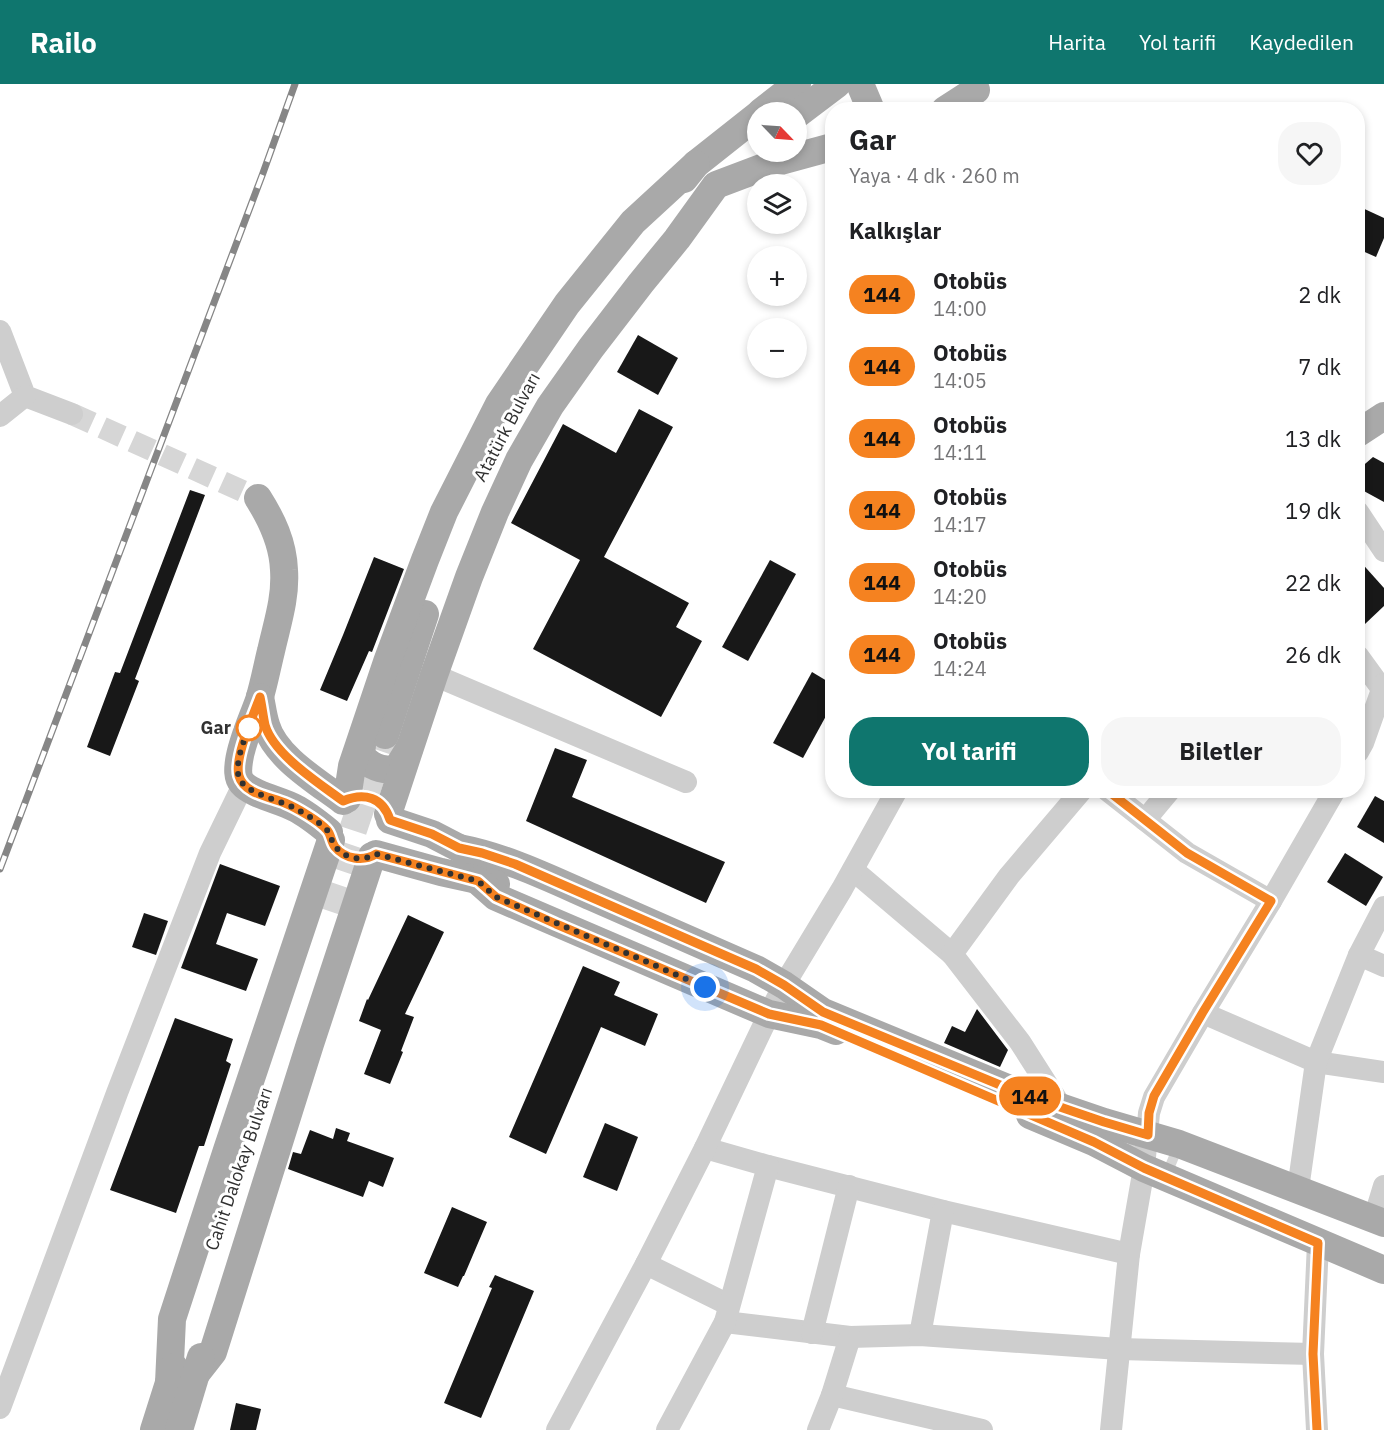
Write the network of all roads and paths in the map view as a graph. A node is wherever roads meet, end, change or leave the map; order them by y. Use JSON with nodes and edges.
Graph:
{"nodes":[{"id":1,"x":797,"y":84,"type":"edge"},
{"id":2,"x":837,"y":84,"type":"edge"},
{"id":3,"x":860,"y":84,"type":"edge"},
{"id":4,"x":975,"y":95,"type":"edge"},
{"id":5,"x":774,"y":102,"type":"edge"},
{"id":6,"x":868,"y":102,"type":"edge"},
{"id":7,"x":961,"y":102,"type":"edge"},
{"id":8,"x":807,"y":107,"type":"edge"},
{"id":9,"x":747,"y":125,"type":"edge"},
{"id":10,"x":825,"y":149,"type":"edge"},
{"id":11,"x":747,"y":158,"type":"edge"},
{"id":12,"x":716,"y":185,"type":"junction"},
{"id":13,"x":0,"y":332,"type":"edge"},
{"id":14,"x":25,"y":396,"type":"junction"},
{"id":15,"x":72,"y":414,"type":"tunnel mouth"},
{"id":16,"x":0,"y":416,"type":"edge"},
{"id":17,"x":1384,"y":416,"type":"edge"},
{"id":18,"x":1365,"y":428,"type":"edge"},
{"id":19,"x":1384,"y":438,"type":"edge"},
{"id":20,"x":1365,"y":449,"type":"edge"},
{"id":21,"x":258,"y":498,"type":"tunnel mouth"},
{"id":22,"x":1365,"y":522,"type":"edge"},
{"id":23,"x":1384,"y":551,"type":"edge"},
{"id":24,"x":1365,"y":665,"type":"edge"},
{"id":25,"x":434,"y":675,"type":"junction"},
{"id":26,"x":1383,"y":687,"type":"edge"},
{"id":27,"x":260,"y":697,"type":"junction"},
{"id":28,"x":390,"y":740,"type":"junction"},
{"id":29,"x":1366,"y":740,"type":"edge"},
{"id":30,"x":686,"y":782,"type":"dead end"},
{"id":31,"x":243,"y":785,"type":"junction"},
{"id":32,"x":893,"y":798,"type":"edge"},
{"id":33,"x":1075,"y":798,"type":"edge"},
{"id":34,"x":1117,"y":798,"type":"edge"},
{"id":35,"x":1163,"y":798,"type":"edge"},
{"id":36,"x":1330,"y":798,"type":"edge"},
{"id":37,"x":345,"y":800,"type":"junction"},
{"id":38,"x":389,"y":817,"type":"junction"},
{"id":39,"x":1145,"y":820,"type":"junction"},
{"id":40,"x":330,"y":836,"type":"junction"},
{"id":41,"x":459,"y":848,"type":"junction"},
{"id":42,"x":374,"y":855,"type":"junction"},
{"id":43,"x":853,"y":870,"type":"junction"},
{"id":44,"x":478,"y":881,"type":"junction"},
{"id":45,"x":1271,"y":901,"type":"junction"},
{"id":46,"x":1384,"y":907,"type":"edge"},
{"id":47,"x":334,"y":908,"type":"junction"},
{"id":48,"x":952,"y":954,"type":"junction"},
{"id":49,"x":1359,"y":955,"type":"junction"},
{"id":50,"x":1384,"y":966,"type":"edge"},
{"id":51,"x":784,"y":985,"type":"junction"},
{"id":52,"x":1203,"y":1012,"type":"junction"},
{"id":53,"x":769,"y":1014,"type":"junction"},
{"id":54,"x":1316,"y":1062,"type":"junction"},
{"id":55,"x":1384,"y":1072,"type":"edge"},
{"id":56,"x":1062,"y":1108,"type":"junction"},
{"id":57,"x":1148,"y":1135,"type":"junction"},
{"id":58,"x":705,"y":1148,"type":"junction"},
{"id":59,"x":768,"y":1166,"type":"junction"},
{"id":60,"x":1144,"y":1168,"type":"junction"},
{"id":61,"x":849,"y":1186,"type":"junction"},
{"id":62,"x":1384,"y":1186,"type":"edge"},
{"id":63,"x":1298,"y":1190,"type":"junction"},
{"id":64,"x":943,"y":1211,"type":"junction"},
{"id":65,"x":1381,"y":1227,"type":"edge"},
{"id":66,"x":1318,"y":1243,"type":"junction"},
{"id":67,"x":1130,"y":1254,"type":"junction"},
{"id":68,"x":1384,"y":1254,"type":"edge"},
{"id":69,"x":646,"y":1264,"type":"junction"},
{"id":70,"x":1384,"y":1270,"type":"edge"},
{"id":71,"x":727,"y":1313,"type":"junction"},
{"id":72,"x":812,"y":1333,"type":"junction"},
{"id":73,"x":920,"y":1335,"type":"junction"},
{"id":74,"x":850,"y":1337,"type":"junction"},
{"id":75,"x":1119,"y":1348,"type":"junction"},
{"id":76,"x":1313,"y":1354,"type":"junction"},
{"id":77,"x":182,"y":1379,"type":"junction"},
{"id":78,"x":832,"y":1395,"type":"junction"},
{"id":79,"x":0,"y":1408,"type":"edge"},
{"id":80,"x":154,"y":1430,"type":"edge"},
{"id":81,"x":178,"y":1430,"type":"edge"},
{"id":82,"x":557,"y":1430,"type":"edge"},
{"id":83,"x":667,"y":1430,"type":"edge"},
{"id":84,"x":818,"y":1430,"type":"edge"},
{"id":85,"x":982,"y":1430,"type":"edge"},
{"id":86,"x":1111,"y":1430,"type":"edge"},
{"id":87,"x":1317,"y":1430,"type":"edge"}],
"edges":[{"from":1,"to":5,"type":"main road"},
{"from":2,"to":8,"type":"main road"},
{"from":3,"to":6,"type":"main road"},
{"from":4,"to":7,"type":"main road"},
{"from":9,"to":28,"type":"main road","name":"Atatürk Bulvarı"},
{"from":10,"to":12,"type":"main road"},
{"from":11,"to":12,"type":"main road","name":"Atatürk Bulvarı"},
{"from":12,"to":25,"type":"main road"},
{"from":12,"to":28,"type":"main road","name":"Atatürk Bulvarı"},
{"from":13,"to":14,"type":"street"},
{"from":14,"to":15,"type":"street"},
{"from":14,"to":16,"type":"street"},
{"from":17,"to":18,"type":"main road"},
{"from":19,"to":20,"type":"main road"},
{"from":21,"to":27,"type":"main road"},
{"from":22,"to":23,"type":"street"},
{"from":24,"to":26,"type":"street"},
{"from":25,"to":28,"type":"main road"},
{"from":25,"to":30,"type":"street"},
{"from":26,"to":29,"type":"street"},
{"from":27,"to":31,"type":"main road"},
{"from":27,"to":37,"type":"main road"},
{"from":28,"to":37,"type":"main road"},
{"from":28,"to":38,"type":"main road"},
{"from":31,"to":40,"type":"main road"},
{"from":31,"to":79,"type":"street"},
{"from":32,"to":43,"type":"street"},
{"from":33,"to":48,"type":"street"},
{"from":34,"to":39,"type":"street"},
{"from":35,"to":39,"type":"street"},
{"from":36,"to":45,"type":"street"},
{"from":37,"to":38,"type":"main road"},
{"from":37,"to":40,"type":"main road"},
{"from":38,"to":41,"type":"main road"},
{"from":38,"to":42,"type":"main road"},
{"from":39,"to":45,"type":"street"},
{"from":40,"to":42,"type":"main road"},
{"from":40,"to":47,"type":"main road"},
{"from":41,"to":44,"type":"main road"},
{"from":41,"to":51,"type":"main road"},
{"from":42,"to":44,"type":"main road"},
{"from":42,"to":47,"type":"main road"},
{"from":43,"to":48,"type":"street"},
{"from":43,"to":51,"type":"street"},
{"from":44,"to":53,"type":"main road"},
{"from":45,"to":52,"type":"street"},
{"from":46,"to":49,"type":"street"},
{"from":47,"to":77,"type":"main road","name":"Cahit Dalokay Bulvarı"},
{"from":48,"to":56,"type":"street"},
{"from":49,"to":50,"type":"street"},
{"from":49,"to":54,"type":"street"},
{"from":51,"to":53,"type":"street"},
{"from":51,"to":56,"type":"main road"},
{"from":52,"to":54,"type":"street"},
{"from":52,"to":57,"type":"street"},
{"from":53,"to":58,"type":"street"},
{"from":53,"to":60,"type":"main road"},
{"from":54,"to":55,"type":"street"},
{"from":54,"to":63,"type":"street"},
{"from":56,"to":57,"type":"main road"},
{"from":57,"to":60,"type":"street"},
{"from":57,"to":63,"type":"main road"},
{"from":58,"to":59,"type":"street"},
{"from":58,"to":69,"type":"street"},
{"from":59,"to":61,"type":"street"},
{"from":59,"to":71,"type":"street"},
{"from":60,"to":66,"type":"main road"},
{"from":60,"to":67,"type":"street"},
{"from":61,"to":64,"type":"street"},
{"from":61,"to":72,"type":"street"},
{"from":62,"to":65,"type":"street"},
{"from":63,"to":65,"type":"main road"},
{"from":64,"to":67,"type":"street"},
{"from":64,"to":73,"type":"street"},
{"from":65,"to":68,"type":"main road"},
{"from":66,"to":70,"type":"main road"},
{"from":66,"to":76,"type":"street"},
{"from":67,"to":75,"type":"street"},
{"from":69,"to":71,"type":"street"},
{"from":69,"to":82,"type":"street"},
{"from":71,"to":72,"type":"street"},
{"from":71,"to":83,"type":"street"},
{"from":72,"to":74,"type":"street"},
{"from":73,"to":74,"type":"street"},
{"from":73,"to":75,"type":"street"},
{"from":74,"to":78,"type":"street"},
{"from":75,"to":76,"type":"street"},
{"from":75,"to":86,"type":"street"},
{"from":76,"to":87,"type":"street"},
{"from":77,"to":80,"type":"main road","name":"Cahit Dalokay Bulvarı"},
{"from":77,"to":81,"type":"main road","name":"Cahit Dalokay Bulvarı"},
{"from":78,"to":84,"type":"street"},
{"from":78,"to":85,"type":"street"}]}
